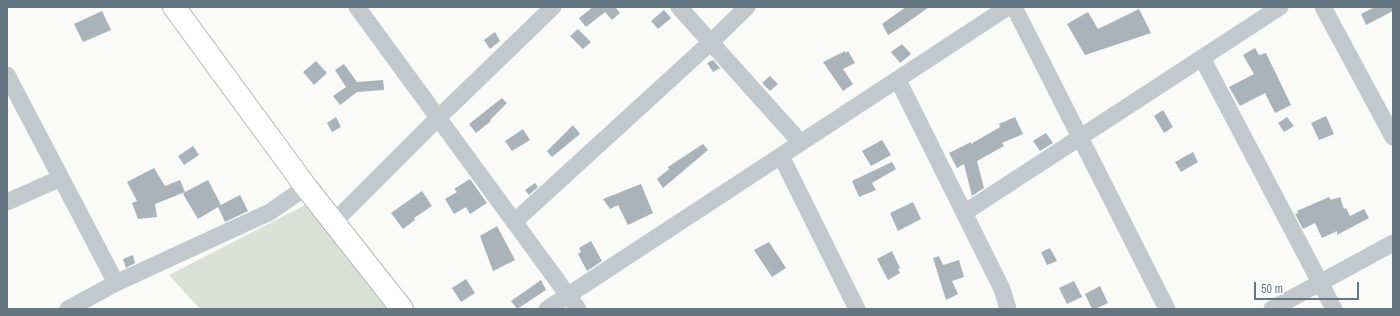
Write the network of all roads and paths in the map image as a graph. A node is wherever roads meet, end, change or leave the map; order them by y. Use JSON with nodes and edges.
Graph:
{"nodes":[{"id":1,"x":174,"y":7,"type":"edge"},
{"id":2,"x":553,"y":7,"type":"edge"},
{"id":3,"x":679,"y":7,"type":"edge"},
{"id":4,"x":746,"y":7,"type":"edge"},
{"id":5,"x":1008,"y":7,"type":"edge"},
{"id":6,"x":1014,"y":7,"type":"edge"},
{"id":7,"x":1280,"y":7,"type":"edge"},
{"id":8,"x":1323,"y":7,"type":"edge"},
{"id":9,"x":364,"y":10,"type":"edge"},
{"id":10,"x":711,"y":42,"type":"junction"},
{"id":11,"x":1202,"y":58,"type":"junction"},
{"id":12,"x":7,"y":75,"type":"edge"},
{"id":13,"x":898,"y":80,"type":"junction"},
{"id":14,"x":438,"y":118,"type":"junction"},
{"id":15,"x":1080,"y":138,"type":"junction"},
{"id":16,"x":1393,"y":138,"type":"edge"},
{"id":17,"x":801,"y":143,"type":"junction"},
{"id":18,"x":781,"y":156,"type":"junction"},
{"id":19,"x":61,"y":178,"type":"junction"},
{"id":20,"x":306,"y":187,"type":"junction"},
{"id":21,"x":7,"y":202,"type":"edge"},
{"id":22,"x":964,"y":213,"type":"junction"},
{"id":23,"x":334,"y":222,"type":"junction"},
{"id":24,"x":514,"y":222,"type":"junction"},
{"id":25,"x":1393,"y":243,"type":"edge"},
{"id":26,"x":116,"y":283,"type":"junction"},
{"id":27,"x":1320,"y":283,"type":"junction"},
{"id":28,"x":573,"y":302,"type":"edge"},
{"id":29,"x":68,"y":309,"type":"edge"},
{"id":30,"x":402,"y":309,"type":"edge"},
{"id":31,"x":547,"y":309,"type":"edge"},
{"id":32,"x":857,"y":309,"type":"edge"},
{"id":33,"x":1008,"y":309,"type":"edge"},
{"id":34,"x":1167,"y":309,"type":"edge"},
{"id":35,"x":1272,"y":309,"type":"edge"},
{"id":36,"x":1334,"y":309,"type":"edge"}],
"edges":[{"from":1,"to":20,"type":"main road"},
{"from":2,"to":14,"type":"street"},
{"from":3,"to":10,"type":"street"},
{"from":4,"to":10,"type":"street"},
{"from":5,"to":13,"type":"street"},
{"from":6,"to":15,"type":"street"},
{"from":7,"to":11,"type":"street"},
{"from":8,"to":16,"type":"street"},
{"from":9,"to":14,"type":"street"},
{"from":10,"to":17,"type":"street"},
{"from":10,"to":24,"type":"street"},
{"from":11,"to":15,"type":"street"},
{"from":11,"to":27,"type":"street"},
{"from":12,"to":19,"type":"street"},
{"from":13,"to":17,"type":"street"},
{"from":13,"to":22,"type":"street"},
{"from":14,"to":23,"type":"street"},
{"from":14,"to":24,"type":"street"},
{"from":15,"to":22,"type":"street"},
{"from":15,"to":34,"type":"street"},
{"from":17,"to":18,"type":"street"},
{"from":18,"to":28,"type":"street"},
{"from":18,"to":32,"type":"street"},
{"from":19,"to":21,"type":"street"},
{"from":19,"to":26,"type":"street"},
{"from":20,"to":23,"type":"main road"},
{"from":20,"to":26,"type":"street"},
{"from":22,"to":33,"type":"street"},
{"from":23,"to":30,"type":"main road"},
{"from":24,"to":28,"type":"street"},
{"from":25,"to":27,"type":"street"},
{"from":26,"to":29,"type":"street"},
{"from":27,"to":35,"type":"street"},
{"from":27,"to":36,"type":"street"},
{"from":28,"to":31,"type":"street"}]}
